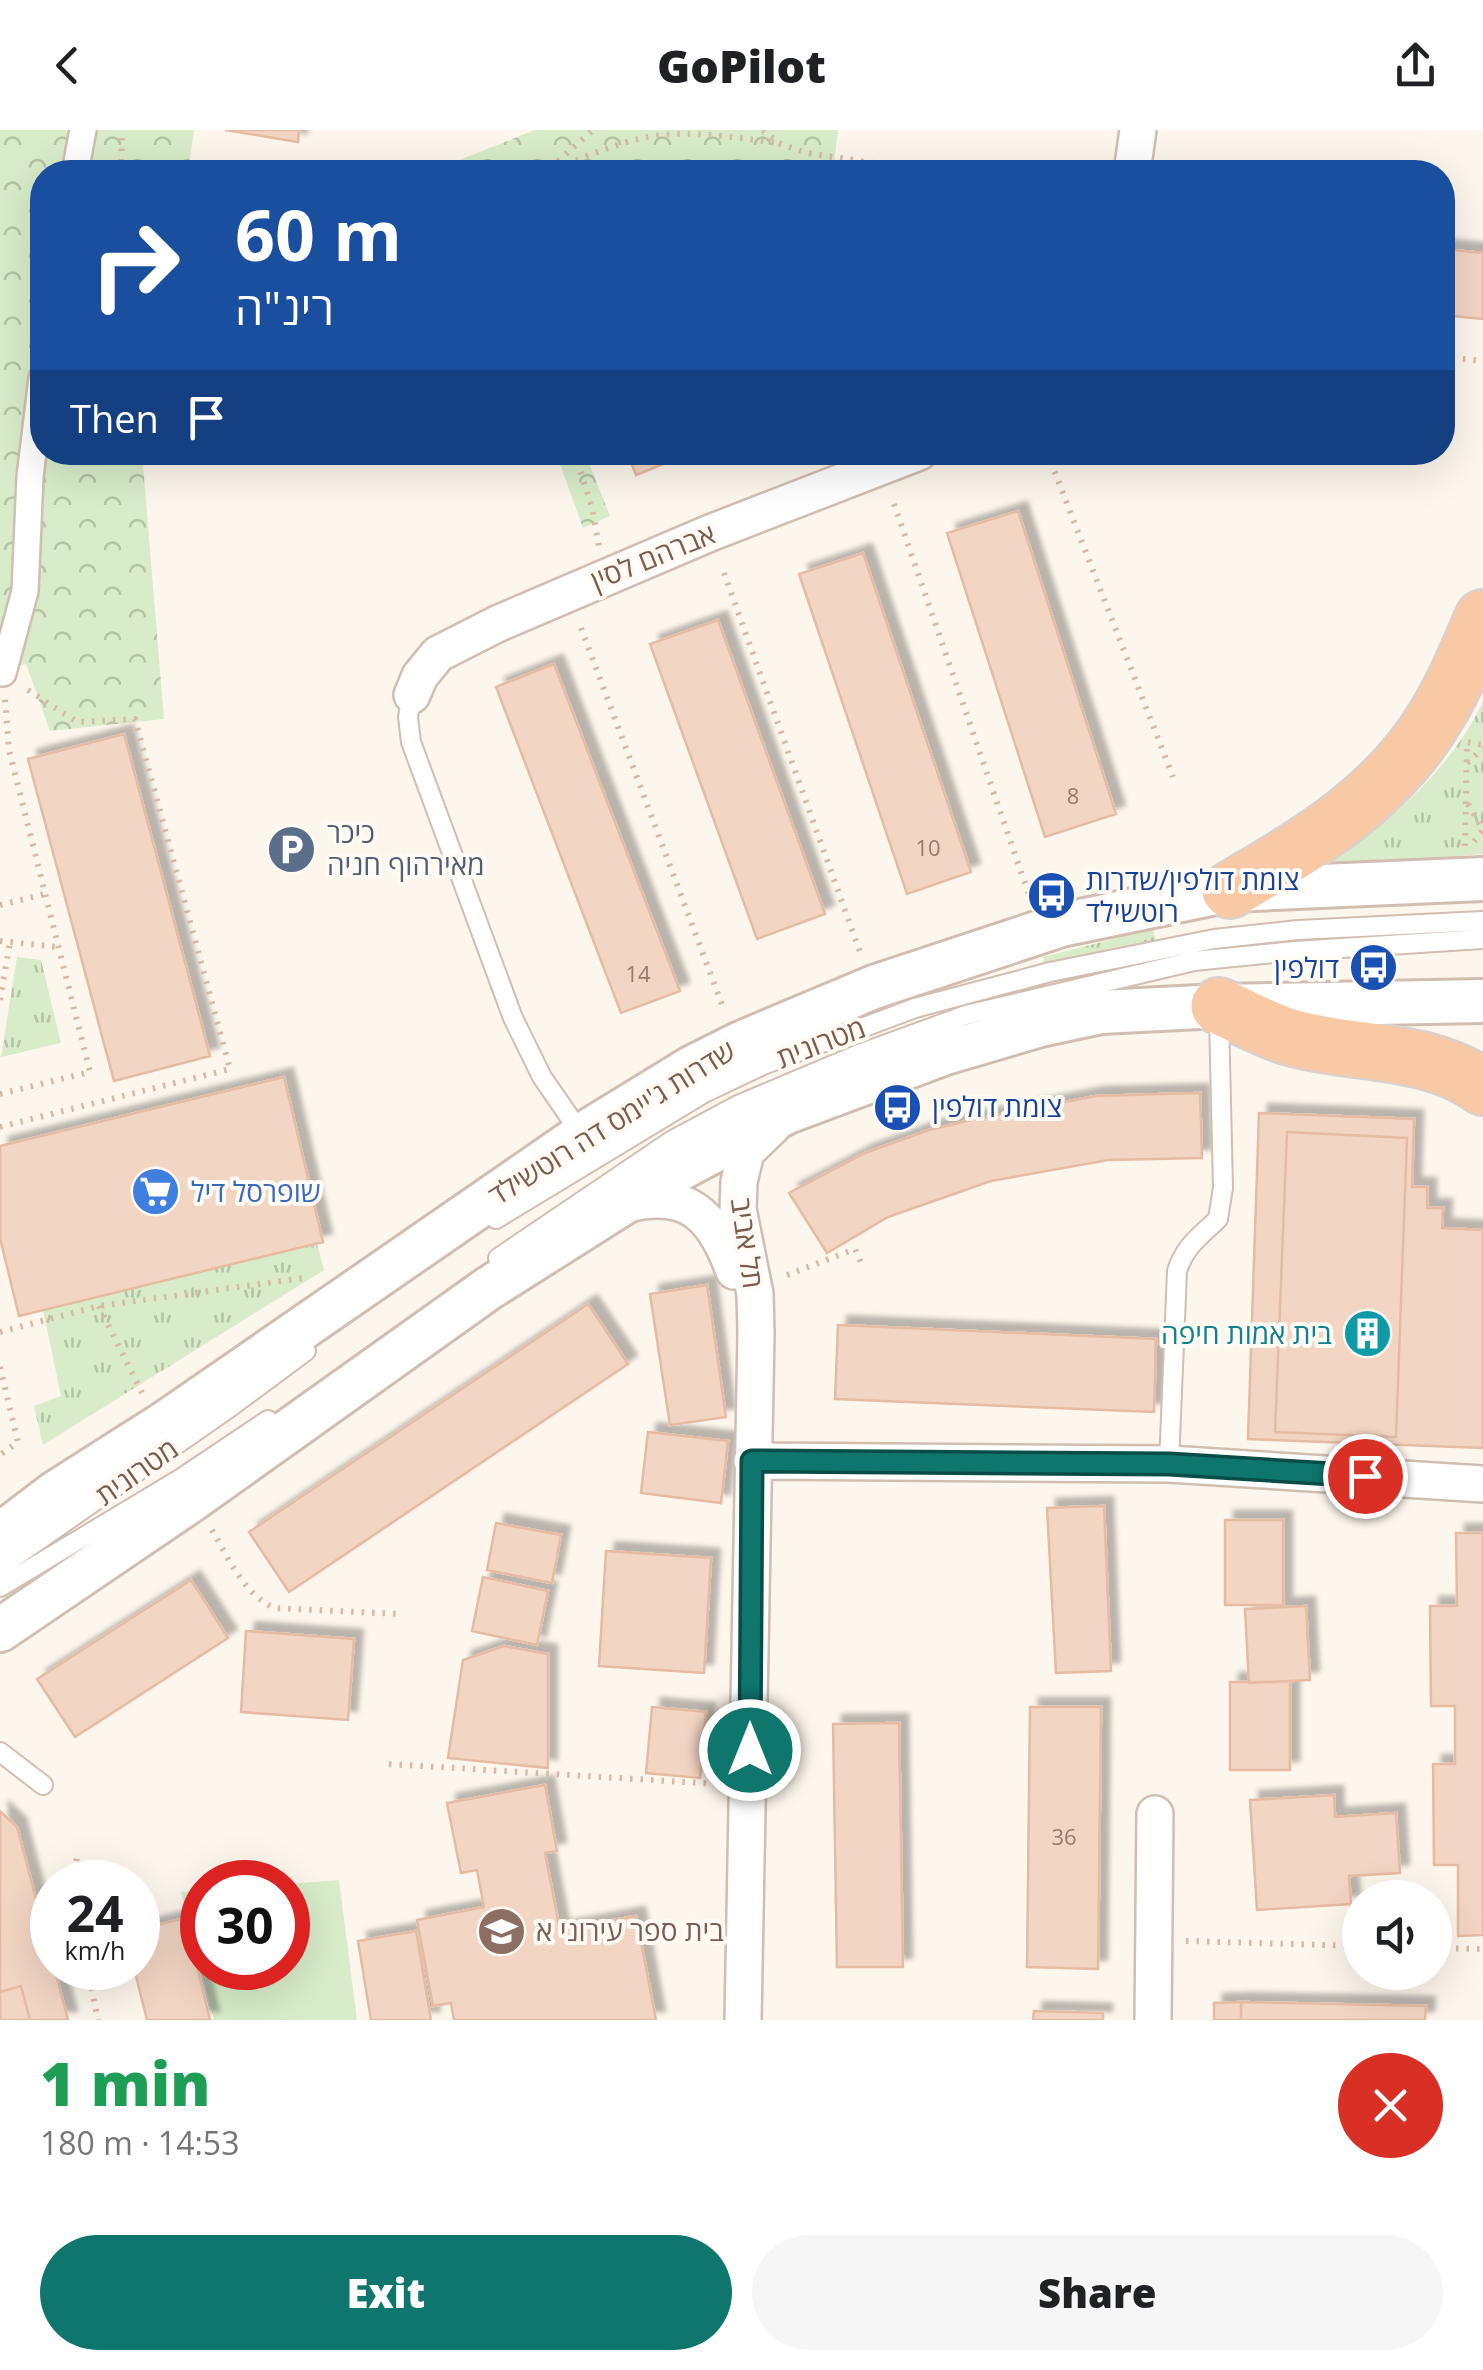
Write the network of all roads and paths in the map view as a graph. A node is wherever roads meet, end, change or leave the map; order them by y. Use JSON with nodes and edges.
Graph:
{"nodes":[{"id":1,"x":83,"y":130,"type":"edge"},
{"id":2,"x":122,"y":130,"type":"edge"},
{"id":3,"x":593,"y":130,"type":"edge"},
{"id":4,"x":648,"y":130,"type":"edge"},
{"id":5,"x":763,"y":130,"type":"edge"},
{"id":6,"x":1138,"y":130,"type":"edge"},
{"id":7,"x":711,"y":132,"type":"edge"},
{"id":8,"x":656,"y":136,"type":"junction"},
{"id":9,"x":778,"y":143,"type":"junction"},
{"id":10,"x":77,"y":160,"type":"edge"},
{"id":11,"x":121,"y":160,"type":"edge"},
{"id":12,"x":559,"y":160,"type":"edge"},
{"id":13,"x":579,"y":160,"type":"edge"},
{"id":14,"x":849,"y":160,"type":"edge"},
{"id":15,"x":1134,"y":160,"type":"edge"},
{"id":16,"x":1455,"y":358,"type":"edge"},
{"id":17,"x":1483,"y":361,"type":"edge"},
{"id":18,"x":32,"y":465,"type":"edge"},
{"id":19,"x":578,"y":465,"type":"edge"},
{"id":20,"x":885,"y":465,"type":"edge"},
{"id":21,"x":1052,"y":465,"type":"edge"},
{"id":22,"x":894,"y":504,"type":"dead end"},
{"id":23,"x":599,"y":547,"type":"dead end"},
{"id":24,"x":724,"y":573,"type":"dead end"},
{"id":25,"x":1483,"y":618,"type":"edge"},
{"id":26,"x":581,"y":628,"type":"dead end"},
{"id":27,"x":3,"y":673,"type":"junction"},
{"id":28,"x":412,"y":696,"type":"joint"},
{"id":29,"x":1468,"y":742,"type":"dead end"},
{"id":30,"x":1483,"y":748,"type":"edge"},
{"id":31,"x":1467,"y":763,"type":"junction"},
{"id":32,"x":1172,"y":777,"type":"dead end"},
{"id":33,"x":1466,"y":796,"type":"junction"},
{"id":34,"x":1483,"y":830,"type":"edge"},
{"id":35,"x":1474,"y":866,"type":"edge"},
{"id":36,"x":1230,"y":890,"type":"junction"},
{"id":37,"x":44,"y":894,"type":"junction"},
{"id":38,"x":1029,"y":896,"type":"dead end"},
{"id":39,"x":0,"y":904,"type":"edge"},
{"id":40,"x":1483,"y":922,"type":"edge"},
{"id":41,"x":1483,"y":939,"type":"edge"},
{"id":42,"x":0,"y":940,"type":"edge"},
{"id":43,"x":10,"y":942,"type":"junction"},
{"id":44,"x":58,"y":948,"type":"junction"},
{"id":45,"x":864,"y":962,"type":"dead end"},
{"id":46,"x":0,"y":1000,"type":"edge"},
{"id":47,"x":1483,"y":1001,"type":"edge"},
{"id":48,"x":1219,"y":1006,"type":"junction"},
{"id":49,"x":727,"y":1017,"type":"dead end"},
{"id":50,"x":1483,"y":1087,"type":"edge"},
{"id":51,"x":0,"y":1094,"type":"edge"},
{"id":52,"x":787,"y":1112,"type":"junction"},
{"id":53,"x":0,"y":1127,"type":"edge"},
{"id":54,"x":582,"y":1135,"type":"junction"},
{"id":55,"x":614,"y":1208,"type":"junction"},
{"id":56,"x":480,"y":1230,"type":"dead end"},
{"id":57,"x":860,"y":1263,"type":"dead end"},
{"id":58,"x":477,"y":1273,"type":"dead end"},
{"id":59,"x":787,"y":1275,"type":"dead end"},
{"id":60,"x":311,"y":1278,"type":"dead end"},
{"id":61,"x":99,"y":1306,"type":"junction"},
{"id":62,"x":0,"y":1332,"type":"edge"},
{"id":63,"x":756,"y":1333,"type":"junction"},
{"id":64,"x":323,"y":1338,"type":"dead end"},
{"id":65,"x":0,"y":1367,"type":"edge"},
{"id":66,"x":144,"y":1398,"type":"dead end"},
{"id":67,"x":290,"y":1404,"type":"dead end"},
{"id":68,"x":0,"y":1455,"type":"edge"},
{"id":69,"x":752,"y":1461,"type":"junction"},
{"id":70,"x":1169,"y":1464,"type":"junction"},
{"id":71,"x":1483,"y":1484,"type":"edge"},
{"id":72,"x":193,"y":1499,"type":"junction"},
{"id":73,"x":0,"y":1535,"type":"edge"},
{"id":74,"x":0,"y":1566,"type":"edge"},
{"id":75,"x":0,"y":1587,"type":"edge"},
{"id":76,"x":399,"y":1614,"type":"dead end"},
{"id":77,"x":0,"y":1630,"type":"edge"},
{"id":78,"x":0,"y":1752,"type":"edge"},
{"id":79,"x":389,"y":1764,"type":"dead end"},
{"id":80,"x":43,"y":1785,"type":"dead end"},
{"id":81,"x":750,"y":1786,"type":"junction"},
{"id":82,"x":1155,"y":1814,"type":"dead end"},
{"id":83,"x":77,"y":1855,"type":"dead end"},
{"id":84,"x":76,"y":1860,"type":"edge"},
{"id":85,"x":1154,"y":1942,"type":"junction"},
{"id":86,"x":1342,"y":1946,"type":"edge"},
{"id":87,"x":1452,"y":1948,"type":"edge"},
{"id":88,"x":1483,"y":1949,"type":"edge"},
{"id":89,"x":92,"y":1990,"type":"edge"},
{"id":90,"x":98,"y":2020,"type":"edge"},
{"id":91,"x":743,"y":2020,"type":"edge"},
{"id":92,"x":1153,"y":2020,"type":"edge"}],
"edges":[{"from":1,"to":10,"type":"street"},
{"from":2,"to":11,"type":"path"},
{"from":3,"to":12,"type":"path"},
{"from":4,"to":8,"type":"path"},
{"from":5,"to":9,"type":"path"},
{"from":6,"to":15,"type":"street"},
{"from":7,"to":8,"type":"path"},
{"from":7,"to":9,"type":"path"},
{"from":8,"to":13,"type":"path"},
{"from":9,"to":14,"type":"path"},
{"from":16,"to":17,"type":"path"},
{"from":18,"to":27,"type":"street"},
{"from":19,"to":23,"type":"path"},
{"from":20,"to":28,"type":"street","name":"אברהם לסין"},
{"from":21,"to":32,"type":"path"},
{"from":22,"to":38,"type":"path"},
{"from":24,"to":45,"type":"path"},
{"from":25,"to":36,"type":"highway"},
{"from":26,"to":49,"type":"path"},
{"from":27,"to":37,"type":"path"},
{"from":27,"to":53,"type":"path"},
{"from":28,"to":54,"type":"lane"},
{"from":29,"to":31,"type":"path"},
{"from":30,"to":31,"type":"path"},
{"from":31,"to":33,"type":"path"},
{"from":33,"to":34,"type":"path"},
{"from":33,"to":35,"type":"path"},
{"from":35,"to":36,"type":"street","name":"שדרות ג'יימס דה רוטשילד"},
{"from":36,"to":54,"type":"street","name":"שדרות ג'יימס דה רוטשילד"},
{"from":37,"to":39,"type":"path"},
{"from":37,"to":44,"type":"path"},
{"from":40,"to":56,"type":"lane","name":"מטרונית"},
{"from":41,"to":58,"type":"lane","name":"מטרונית"},
{"from":42,"to":43,"type":"path"},
{"from":43,"to":44,"type":"path"},
{"from":43,"to":46,"type":"path"},
{"from":44,"to":51,"type":"path"},
{"from":47,"to":48,"type":"street"},
{"from":48,"to":50,"type":"highway"},
{"from":48,"to":52,"type":"street"},
{"from":48,"to":70,"type":"lane"},
{"from":52,"to":55,"type":"street"},
{"from":52,"to":63,"type":"street","name":"תל אביב"},
{"from":54,"to":73,"type":"street","name":"שדרות ג'יימס דה רוטשילד"},
{"from":55,"to":63,"type":"street","name":"תל אביב"},
{"from":55,"to":72,"type":"street"},
{"from":57,"to":59,"type":"path"},
{"from":60,"to":61,"type":"path"},
{"from":61,"to":62,"type":"path"},
{"from":61,"to":66,"type":"path"},
{"from":63,"to":69,"type":"street","name":"תל אביב"},
{"from":64,"to":74,"type":"lane","name":"מטרונית"},
{"from":65,"to":68,"type":"path"},
{"from":67,"to":75,"type":"lane","name":"מטרונית"},
{"from":69,"to":70,"type":"street"},
{"from":69,"to":81,"type":"street","name":"תל אביב"},
{"from":70,"to":71,"type":"street"},
{"from":72,"to":76,"type":"path"},
{"from":72,"to":77,"type":"street"},
{"from":78,"to":80,"type":"lane"},
{"from":79,"to":81,"type":"path"},
{"from":81,"to":91,"type":"street","name":"תל אביב"},
{"from":82,"to":85,"type":"street"},
{"from":83,"to":84,"type":"path"},
{"from":85,"to":86,"type":"path"},
{"from":85,"to":92,"type":"street"},
{"from":87,"to":88,"type":"path"},
{"from":89,"to":90,"type":"path"}]}
